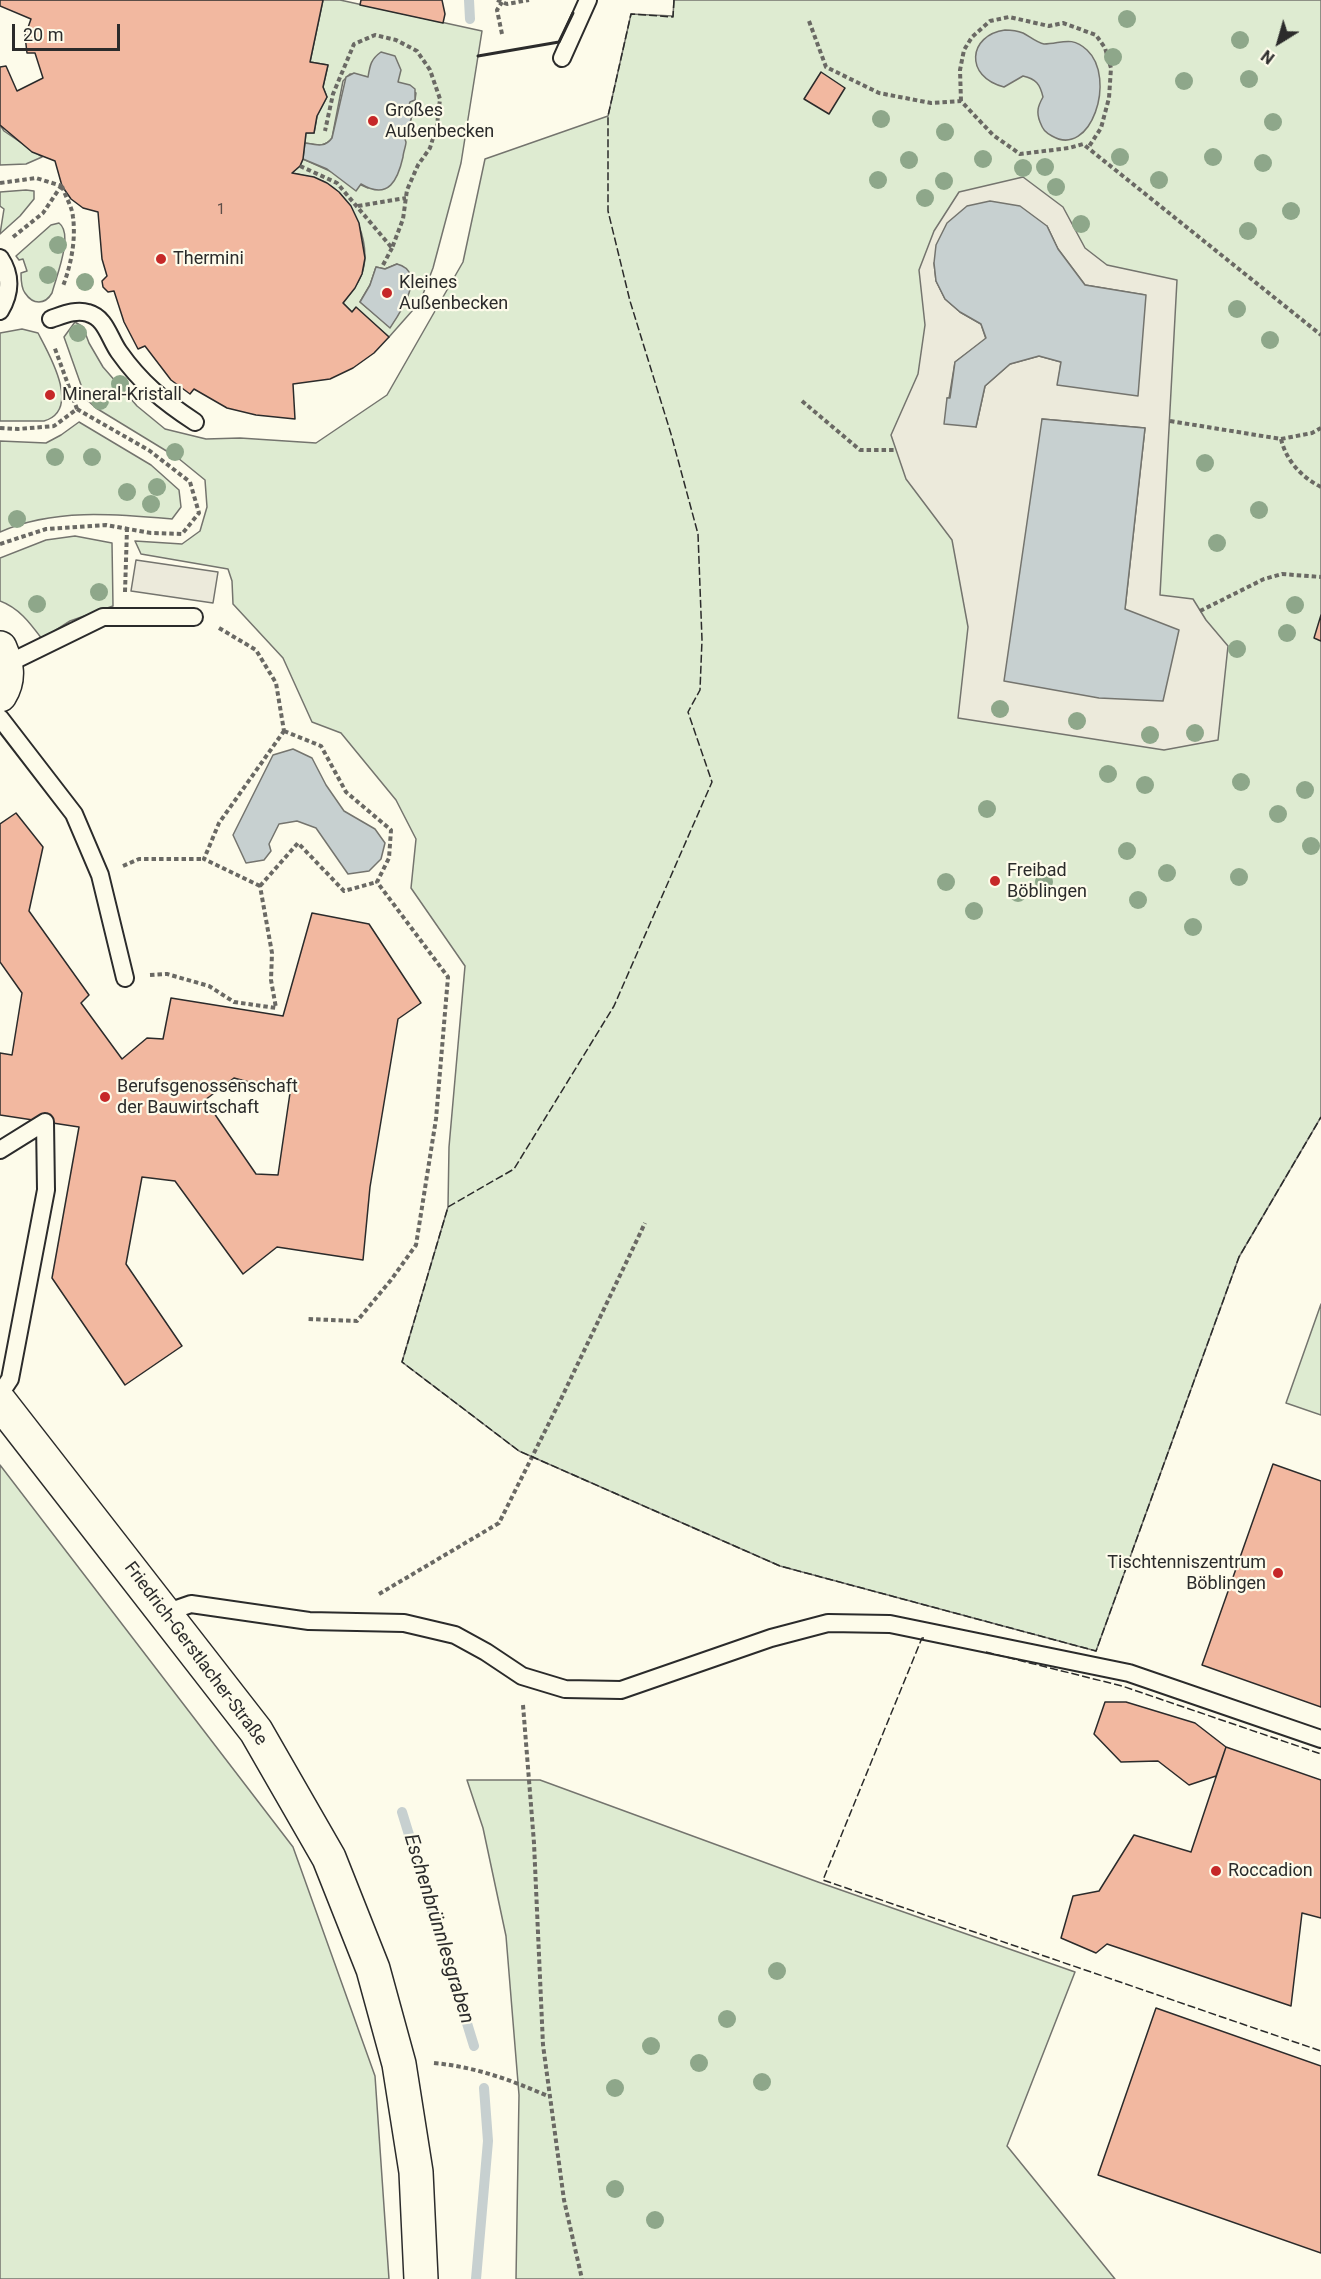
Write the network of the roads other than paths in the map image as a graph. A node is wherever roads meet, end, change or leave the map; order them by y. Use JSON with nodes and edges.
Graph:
{"nodes":[{"id":1,"x":588,"y":0,"type":"edge"},
{"id":2,"x":562,"y":58,"type":"dead end"},
{"id":3,"x":0,"y":258,"type":"edge"},
{"id":4,"x":0,"y":311,"type":"edge"},
{"id":5,"x":51,"y":319,"type":"road end"},
{"id":6,"x":195,"y":422,"type":"dead end"},
{"id":7,"x":194,"y":617,"type":"road end"},
{"id":8,"x":2,"y":669,"type":"edge"},
{"id":9,"x":0,"y":718,"type":"edge"},
{"id":10,"x":125,"y":978,"type":"road end"},
{"id":11,"x":0,"y":1150,"type":"edge"},
{"id":12,"x":0,"y":1394,"type":"edge"},
{"id":13,"x":0,"y":1402,"type":"edge"},
{"id":14,"x":165,"y":1613,"type":"junction"},
{"id":15,"x":1321,"y":1738,"type":"edge"},
{"id":16,"x":421,"y":2279,"type":"edge"}],
"edges":[{"from":1,"to":2,"type":"lane"},
{"from":3,"to":4,"type":"lane"},
{"from":5,"to":6,"type":"lane"},
{"from":7,"to":8,"type":"lane"},
{"from":9,"to":10,"type":"lane"},
{"from":11,"to":12,"type":"lane"},
{"from":13,"to":14,"type":"street","name":"Friedrich-Gerstlacher-Straße"},
{"from":14,"to":15,"type":"lane"},
{"from":14,"to":16,"type":"street","name":"Friedrich-Gerstlacher-Straße"}]}
